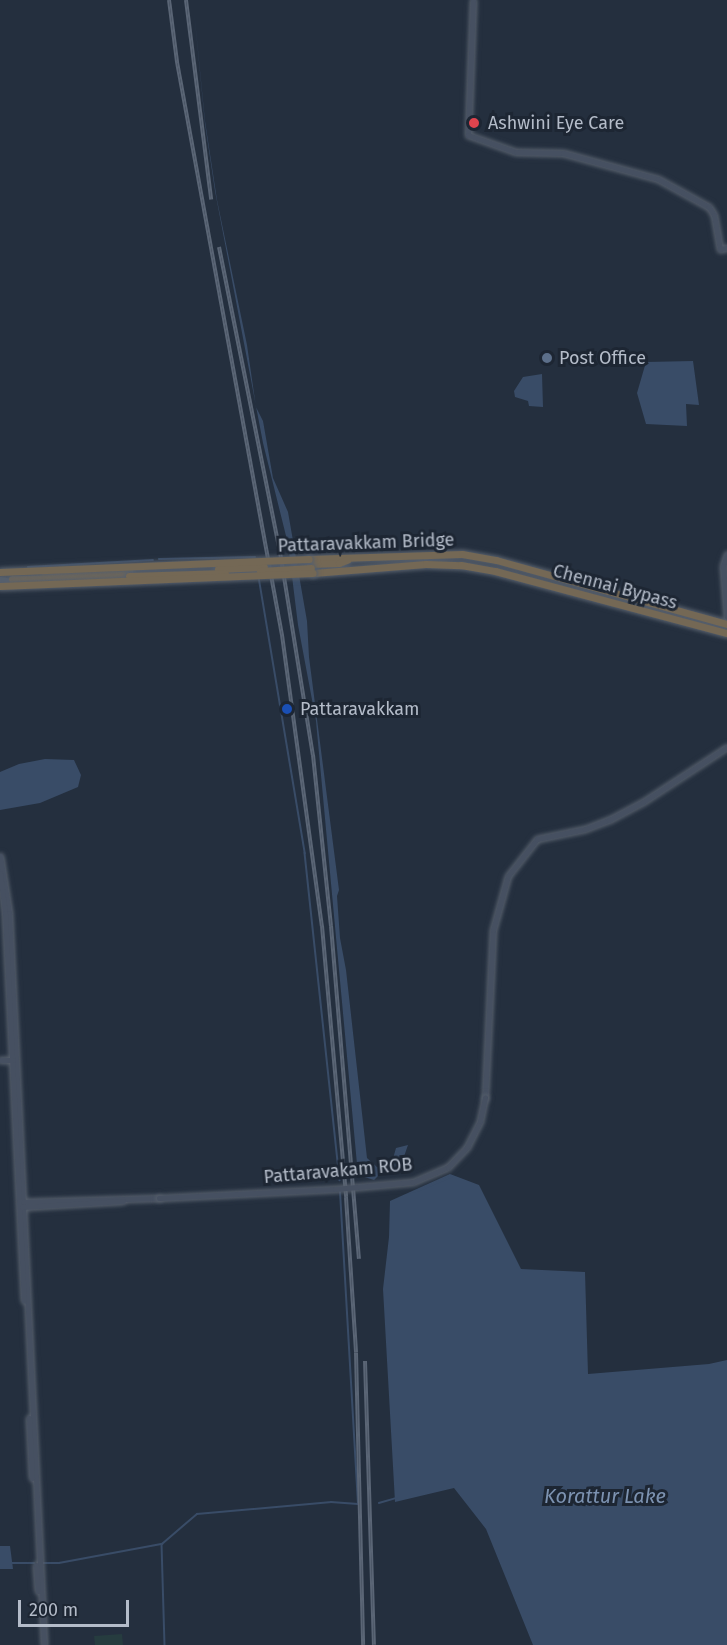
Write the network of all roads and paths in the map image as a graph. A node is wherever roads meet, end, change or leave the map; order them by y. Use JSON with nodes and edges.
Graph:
{"nodes":[{"id":1,"x":473,"y":0,"type":"edge"},
{"id":2,"x":727,"y":248,"type":"edge"},
{"id":3,"x":727,"y":554,"type":"edge"},
{"id":4,"x":496,"y":560,"type":"joint"},
{"id":5,"x":311,"y":566,"type":"junction"},
{"id":6,"x":495,"y":571,"type":"joint"},
{"id":7,"x":0,"y":573,"type":"edge"},
{"id":8,"x":12,"y":577,"type":"junction"},
{"id":9,"x":0,"y":580,"type":"edge"},
{"id":10,"x":0,"y":586,"type":"edge"},
{"id":11,"x":727,"y":617,"type":"edge"},
{"id":12,"x":727,"y":624,"type":"edge"},
{"id":13,"x":727,"y":633,"type":"edge"},
{"id":14,"x":727,"y":747,"type":"edge"},
{"id":15,"x":0,"y":856,"type":"edge"},
{"id":16,"x":0,"y":871,"type":"edge"},
{"id":17,"x":14,"y":1059,"type":"junction"},
{"id":18,"x":0,"y":1060,"type":"edge"},
{"id":19,"x":22,"y":1205,"type":"junction"},
{"id":20,"x":42,"y":1645,"type":"edge"}],
"edges":[{"from":1,"to":2,"type":"main road"},
{"from":3,"to":11,"type":"main road"},
{"from":4,"to":5,"type":"highway","name":"Pattaravakkam Bridge"},
{"from":4,"to":12,"type":"highway","name":"Chennai Bypass"},
{"from":5,"to":6,"type":"highway","name":"Pattaravakkam Bridge"},
{"from":5,"to":7,"type":"highway","name":"Pattaravakkam Bridge","bridge":true},
{"from":5,"to":8,"type":"highway","bridge":true},
{"from":5,"to":10,"type":"highway","name":"Pattaravakkam Bridge","bridge":true},
{"from":6,"to":13,"type":"highway","name":"Chennai Bypass"},
{"from":7,"to":8,"type":"main road"},
{"from":8,"to":8,"type":"main road"},
{"from":8,"to":9,"type":"main road"},
{"from":14,"to":19,"type":"main road","name":"Pattaravakam ROB","bridge":true},
{"from":15,"to":17,"type":"main road"},
{"from":16,"to":17,"type":"main road"},
{"from":17,"to":18,"type":"main road"},
{"from":17,"to":19,"type":"main road"},
{"from":19,"to":20,"type":"main road"}]}
